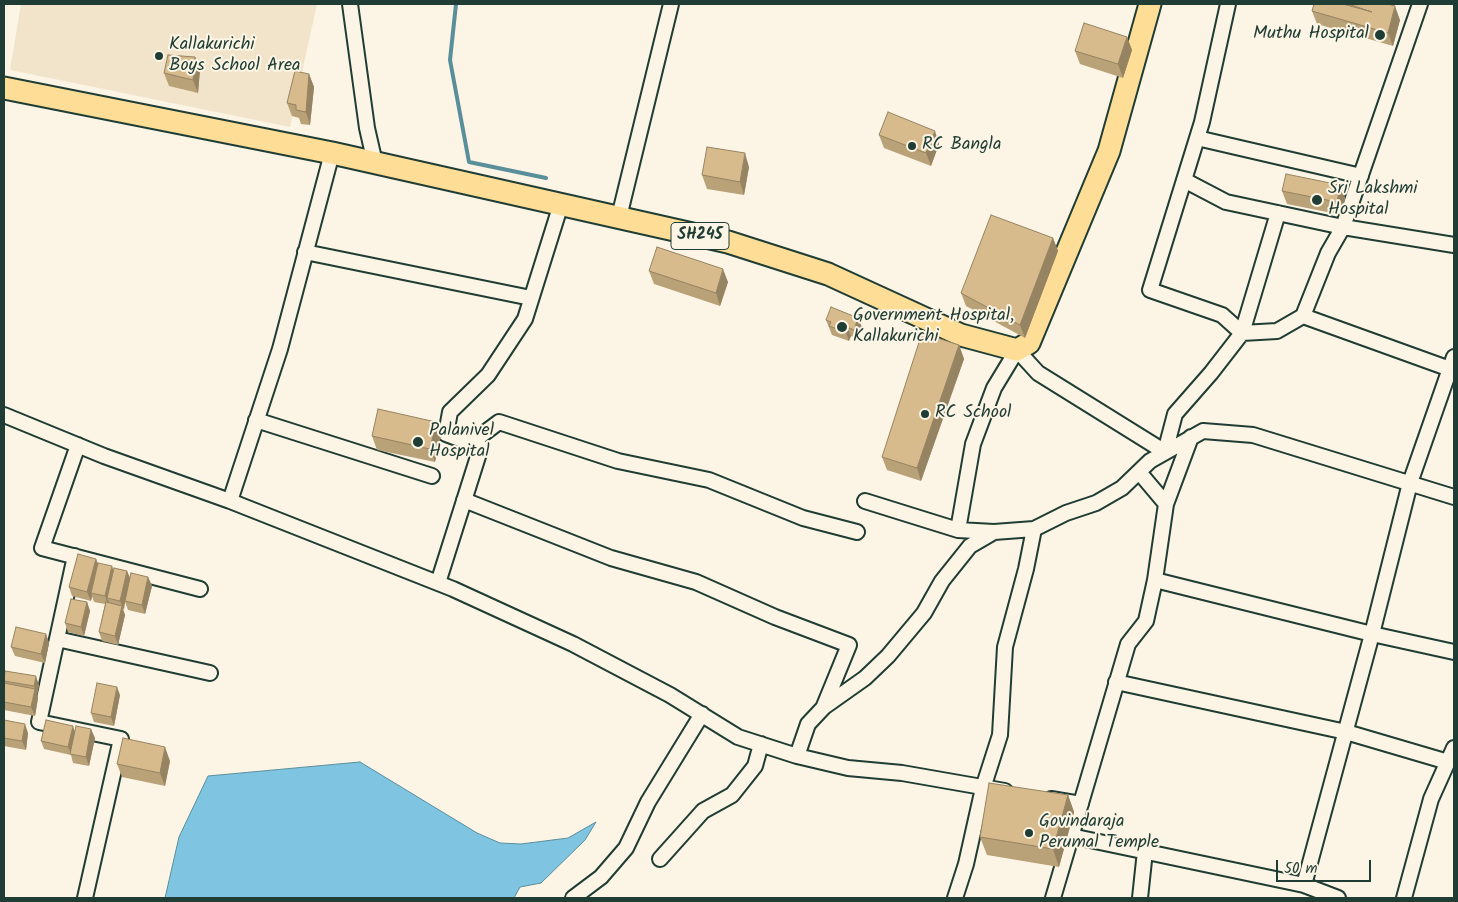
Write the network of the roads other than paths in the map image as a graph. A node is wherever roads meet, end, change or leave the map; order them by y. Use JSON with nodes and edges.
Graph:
{"nodes":[{"id":1,"x":350,"y":4,"type":"edge"},
{"id":2,"x":671,"y":4,"type":"edge"},
{"id":3,"x":1150,"y":4,"type":"edge"},
{"id":4,"x":1228,"y":4,"type":"edge"},
{"id":5,"x":1420,"y":4,"type":"edge"},
{"id":6,"x":4,"y":88,"type":"edge"},
{"id":7,"x":1197,"y":138,"type":"junction"},
{"id":8,"x":332,"y":153,"type":"junction"},
{"id":9,"x":375,"y":163,"type":"junction"},
{"id":10,"x":1361,"y":176,"type":"junction"},
{"id":11,"x":1184,"y":180,"type":"junction"},
{"id":12,"x":561,"y":204,"type":"junction"},
{"id":13,"x":1278,"y":213,"type":"junction"},
{"id":14,"x":619,"y":217,"type":"junction"},
{"id":15,"x":1344,"y":227,"type":"junction"},
{"id":16,"x":1454,"y":245,"type":"edge"},
{"id":17,"x":305,"y":252,"type":"junction"},
{"id":18,"x":531,"y":298,"type":"junction"},
{"id":19,"x":1303,"y":316,"type":"junction"},
{"id":20,"x":1242,"y":333,"type":"junction"},
{"id":21,"x":1017,"y":350,"type":"junction"},
{"id":22,"x":1452,"y":363,"type":"edge"},
{"id":23,"x":4,"y":415,"type":"edge"},
{"id":24,"x":256,"y":420,"type":"junction"},
{"id":25,"x":1191,"y":437,"type":"junction"},
{"id":26,"x":471,"y":443,"type":"junction"},
{"id":27,"x":78,"y":445,"type":"junction"},
{"id":28,"x":1165,"y":452,"type":"junction"},
{"id":29,"x":1139,"y":472,"type":"junction"},
{"id":30,"x":432,"y":476,"type":"dead end"},
{"id":31,"x":1410,"y":483,"type":"junction"},
{"id":32,"x":1454,"y":497,"type":"edge"},
{"id":33,"x":464,"y":500,"type":"junction"},
{"id":34,"x":865,"y":501,"type":"dead end"},
{"id":35,"x":230,"y":502,"type":"junction"},
{"id":36,"x":1166,"y":504,"type":"junction"},
{"id":37,"x":1034,"y":529,"type":"junction"},
{"id":38,"x":958,"y":530,"type":"junction"},
{"id":39,"x":857,"y":532,"type":"dead end"},
{"id":40,"x":994,"y":532,"type":"junction"},
{"id":41,"x":75,"y":556,"type":"junction"},
{"id":42,"x":1155,"y":580,"type":"junction"},
{"id":43,"x":438,"y":583,"type":"junction"},
{"id":44,"x":200,"y":589,"type":"dead end"},
{"id":45,"x":1372,"y":634,"type":"junction"},
{"id":46,"x":57,"y":638,"type":"junction"},
{"id":47,"x":1454,"y":652,"type":"edge"},
{"id":48,"x":210,"y":673,"type":"dead end"},
{"id":49,"x":1116,"y":682,"type":"junction"},
{"id":50,"x":824,"y":707,"type":"junction"},
{"id":51,"x":702,"y":714,"type":"junction"},
{"id":52,"x":1346,"y":732,"type":"junction"},
{"id":53,"x":762,"y":744,"type":"junction"},
{"id":54,"x":1454,"y":748,"type":"edge"},
{"id":55,"x":797,"y":756,"type":"junction"},
{"id":56,"x":1448,"y":762,"type":"junction"},
{"id":57,"x":984,"y":788,"type":"junction"},
{"id":58,"x":1022,"y":794,"type":"edge"},
{"id":59,"x":1042,"y":797,"type":"edge"},
{"id":60,"x":1081,"y":804,"type":"junction"},
{"id":61,"x":1071,"y":836,"type":"junction"},
{"id":62,"x":1146,"y":851,"type":"junction"},
{"id":63,"x":660,"y":859,"type":"dead end"},
{"id":64,"x":1304,"y":885,"type":"junction"},
{"id":65,"x":85,"y":898,"type":"edge"},
{"id":66,"x":573,"y":898,"type":"edge"},
{"id":67,"x":955,"y":898,"type":"edge"},
{"id":68,"x":1053,"y":898,"type":"edge"},
{"id":69,"x":1140,"y":898,"type":"edge"},
{"id":70,"x":1338,"y":898,"type":"edge"},
{"id":71,"x":1404,"y":898,"type":"edge"}],
"edges":[{"from":1,"to":9,"type":"street"},
{"from":2,"to":14,"type":"street"},
{"from":3,"to":21,"type":"main road"},
{"from":4,"to":7,"type":"street"},
{"from":5,"to":10,"type":"street"},
{"from":6,"to":8,"type":"main road","number":"SH245"},
{"from":7,"to":10,"type":"street"},
{"from":7,"to":11,"type":"street"},
{"from":8,"to":9,"type":"main road","number":"SH245"},
{"from":8,"to":17,"type":"street"},
{"from":9,"to":12,"type":"main road","number":"SH245"},
{"from":10,"to":15,"type":"street"},
{"from":11,"to":13,"type":"street"},
{"from":11,"to":20,"type":"street"},
{"from":12,"to":14,"type":"main road","number":"SH245"},
{"from":12,"to":18,"type":"street"},
{"from":13,"to":15,"type":"street"},
{"from":13,"to":20,"type":"street"},
{"from":14,"to":21,"type":"main road","number":"SH245"},
{"from":15,"to":16,"type":"street"},
{"from":15,"to":19,"type":"street"},
{"from":17,"to":18,"type":"street"},
{"from":17,"to":24,"type":"street"},
{"from":18,"to":26,"type":"street"},
{"from":19,"to":20,"type":"street"},
{"from":19,"to":22,"type":"street"},
{"from":20,"to":28,"type":"street"},
{"from":21,"to":28,"type":"street"},
{"from":21,"to":38,"type":"street"},
{"from":22,"to":31,"type":"street"},
{"from":23,"to":27,"type":"street"},
{"from":24,"to":30,"type":"street"},
{"from":24,"to":35,"type":"street"},
{"from":25,"to":28,"type":"street"},
{"from":25,"to":31,"type":"street"},
{"from":25,"to":36,"type":"street"},
{"from":26,"to":33,"type":"street"},
{"from":26,"to":39,"type":"street"},
{"from":27,"to":35,"type":"street"},
{"from":27,"to":41,"type":"street"},
{"from":28,"to":29,"type":"street"},
{"from":29,"to":36,"type":"street"},
{"from":29,"to":37,"type":"street"},
{"from":31,"to":32,"type":"street"},
{"from":31,"to":45,"type":"street"},
{"from":33,"to":43,"type":"street"},
{"from":33,"to":50,"type":"street"},
{"from":34,"to":38,"type":"street"},
{"from":35,"to":43,"type":"street"},
{"from":36,"to":42,"type":"street"},
{"from":37,"to":40,"type":"street"},
{"from":37,"to":57,"type":"street"},
{"from":38,"to":40,"type":"street"},
{"from":40,"to":50,"type":"street"},
{"from":41,"to":44,"type":"street"},
{"from":41,"to":46,"type":"street"},
{"from":42,"to":45,"type":"street"},
{"from":42,"to":49,"type":"street"},
{"from":43,"to":51,"type":"street"},
{"from":45,"to":47,"type":"street"},
{"from":45,"to":52,"type":"street"},
{"from":46,"to":48,"type":"street"},
{"from":46,"to":65,"type":"street"},
{"from":49,"to":52,"type":"street"},
{"from":49,"to":60,"type":"street"},
{"from":50,"to":55,"type":"street"},
{"from":51,"to":53,"type":"street"},
{"from":51,"to":66,"type":"street"},
{"from":52,"to":56,"type":"street"},
{"from":52,"to":64,"type":"street"},
{"from":53,"to":55,"type":"street"},
{"from":53,"to":63,"type":"street"},
{"from":54,"to":56,"type":"street"},
{"from":55,"to":57,"type":"street"},
{"from":56,"to":71,"type":"street"},
{"from":57,"to":58,"type":"street"},
{"from":57,"to":67,"type":"street"},
{"from":59,"to":60,"type":"street"},
{"from":60,"to":61,"type":"street"},
{"from":61,"to":62,"type":"street"},
{"from":61,"to":68,"type":"street"},
{"from":62,"to":64,"type":"street"},
{"from":62,"to":69,"type":"street"},
{"from":64,"to":70,"type":"street"}]}
